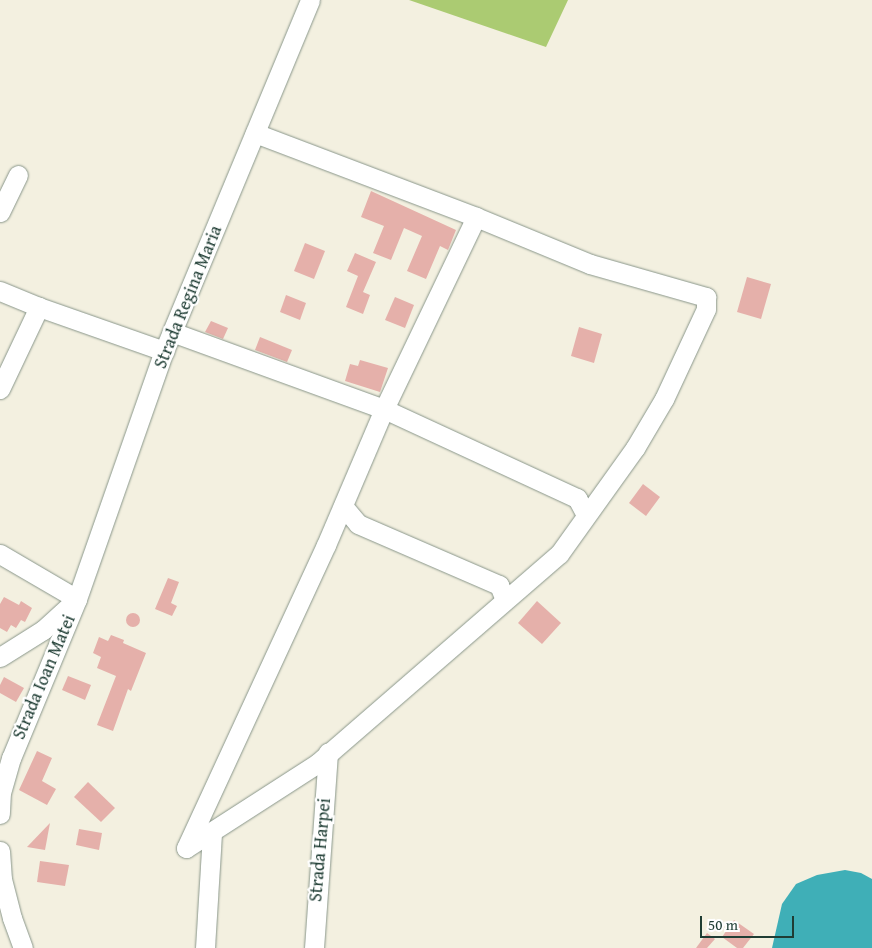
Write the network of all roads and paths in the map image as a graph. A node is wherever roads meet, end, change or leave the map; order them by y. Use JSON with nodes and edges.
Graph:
{"nodes":[{"id":1,"x":310,"y":0,"type":"edge"},
{"id":2,"x":255,"y":133,"type":"junction"},
{"id":3,"x":18,"y":174,"type":"dead end"},
{"id":4,"x":0,"y":212,"type":"edge"},
{"id":5,"x":476,"y":217,"type":"junction"},
{"id":6,"x":0,"y":291,"type":"edge"},
{"id":7,"x":39,"y":307,"type":"junction"},
{"id":8,"x":172,"y":332,"type":"junction"},
{"id":9,"x":164,"y":351,"type":"junction"},
{"id":10,"x":0,"y":389,"type":"edge"},
{"id":11,"x":384,"y":409,"type":"junction"},
{"id":12,"x":343,"y":506,"type":"junction"},
{"id":13,"x":586,"y":515,"type":"junction"},
{"id":14,"x":0,"y":554,"type":"edge"},
{"id":15,"x":77,"y":598,"type":"junction"},
{"id":16,"x":505,"y":600,"type":"junction"},
{"id":17,"x":0,"y":657,"type":"edge"},
{"id":18,"x":328,"y":753,"type":"junction"},
{"id":19,"x":1,"y":793,"type":"edge"},
{"id":20,"x":0,"y":814,"type":"edge"},
{"id":21,"x":212,"y":832,"type":"junction"},
{"id":22,"x":0,"y":852,"type":"edge"},
{"id":23,"x":23,"y":948,"type":"edge"},
{"id":24,"x":204,"y":948,"type":"edge"},
{"id":25,"x":314,"y":948,"type":"edge"}],
"edges":[{"from":1,"to":2,"type":"street","name":"Strada Regina Maria"},
{"from":2,"to":5,"type":"street"},
{"from":2,"to":8,"type":"street","name":"Strada Regina Maria"},
{"from":3,"to":4,"type":"street"},
{"from":5,"to":11,"type":"street"},
{"from":5,"to":13,"type":"street"},
{"from":6,"to":7,"type":"street"},
{"from":7,"to":9,"type":"street"},
{"from":7,"to":10,"type":"street"},
{"from":8,"to":9,"type":"street","name":"Strada Regina Maria"},
{"from":8,"to":11,"type":"street"},
{"from":9,"to":15,"type":"street","name":"Strada Regina Maria"},
{"from":11,"to":12,"type":"street"},
{"from":11,"to":13,"type":"street"},
{"from":12,"to":16,"type":"street"},
{"from":12,"to":21,"type":"street"},
{"from":13,"to":16,"type":"street"},
{"from":14,"to":15,"type":"street"},
{"from":15,"to":17,"type":"street","name":"Strada Regina Maria"},
{"from":15,"to":19,"type":"street","name":"Strada Ioan Matei"},
{"from":16,"to":18,"type":"street"},
{"from":18,"to":21,"type":"street"},
{"from":18,"to":25,"type":"street","name":"Strada Harpei"},
{"from":19,"to":20,"type":"street","name":"Strada Ioan Matei"},
{"from":21,"to":24,"type":"street"},
{"from":22,"to":23,"type":"street"}]}
